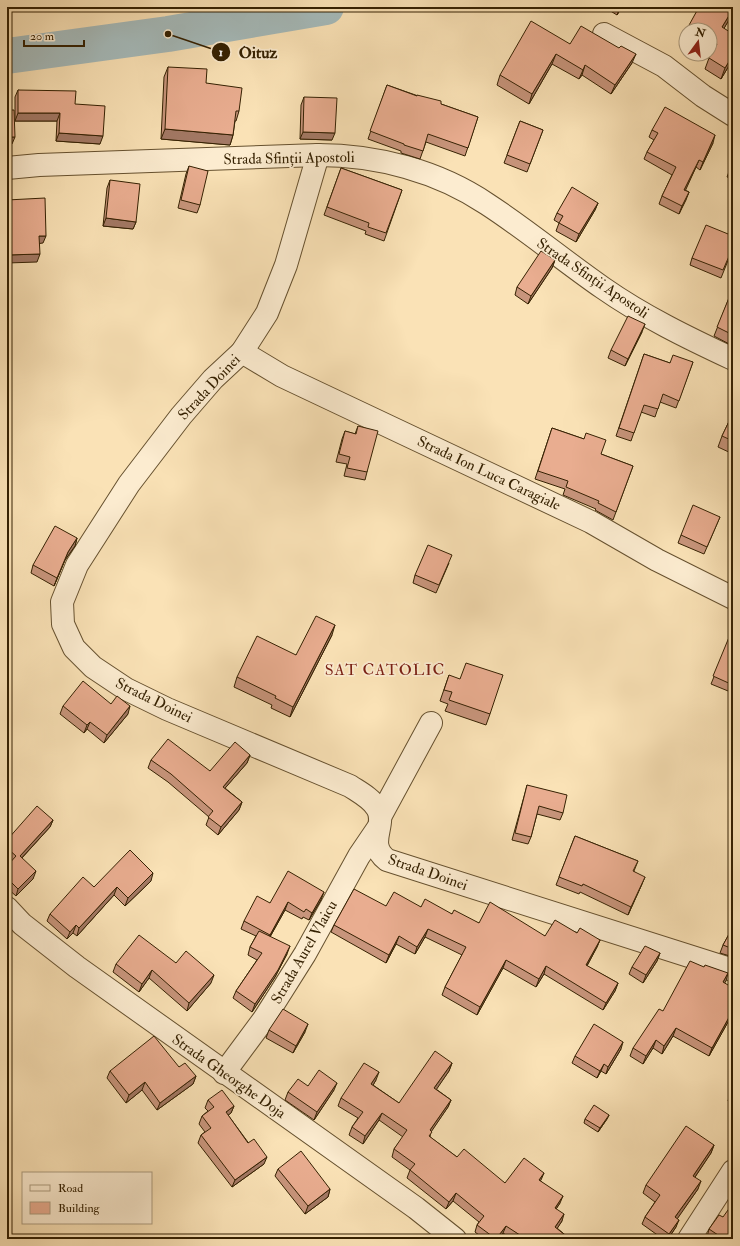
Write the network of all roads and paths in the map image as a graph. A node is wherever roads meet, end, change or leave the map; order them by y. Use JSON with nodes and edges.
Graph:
{"nodes":[{"id":1,"x":604,"y":34,"type":"dead end"},
{"id":2,"x":733,"y":115,"type":"edge"},
{"id":3,"x":318,"y":155,"type":"junction"},
{"id":4,"x":7,"y":168,"type":"edge"},
{"id":5,"x":242,"y":352,"type":"junction"},
{"id":6,"x":733,"y":359,"type":"edge"},
{"id":7,"x":733,"y":598,"type":"edge"},
{"id":8,"x":431,"y":722,"type":"dead end"},
{"id":9,"x":379,"y":823,"type":"junction"},
{"id":10,"x":7,"y":908,"type":"edge"},
{"id":11,"x":733,"y":970,"type":"edge"},
{"id":12,"x":224,"y":1073,"type":"junction"},
{"id":13,"x":733,"y":1171,"type":"edge"},
{"id":14,"x":455,"y":1239,"type":"edge"},
{"id":15,"x":689,"y":1239,"type":"edge"}],
"edges":[{"from":1,"to":2,"type":"street"},
{"from":3,"to":4,"type":"street","name":"Strada Sfinții Apostoli"},
{"from":3,"to":5,"type":"street","name":"Strada Doinei"},
{"from":3,"to":6,"type":"street","name":"Strada Sfinții Apostoli"},
{"from":5,"to":7,"type":"street","name":"Strada Ion Luca Caragiale"},
{"from":5,"to":9,"type":"street","name":"Strada Doinei"},
{"from":8,"to":9,"type":"street","name":"Strada Aurel Vlaicu"},
{"from":9,"to":11,"type":"street","name":"Strada Doinei"},
{"from":9,"to":12,"type":"street","name":"Strada Aurel Vlaicu"},
{"from":10,"to":12,"type":"street","name":"Strada Gheorghe Doja"},
{"from":12,"to":14,"type":"street","name":"Strada Gheorghe Doja"},
{"from":13,"to":15,"type":"street"}]}
